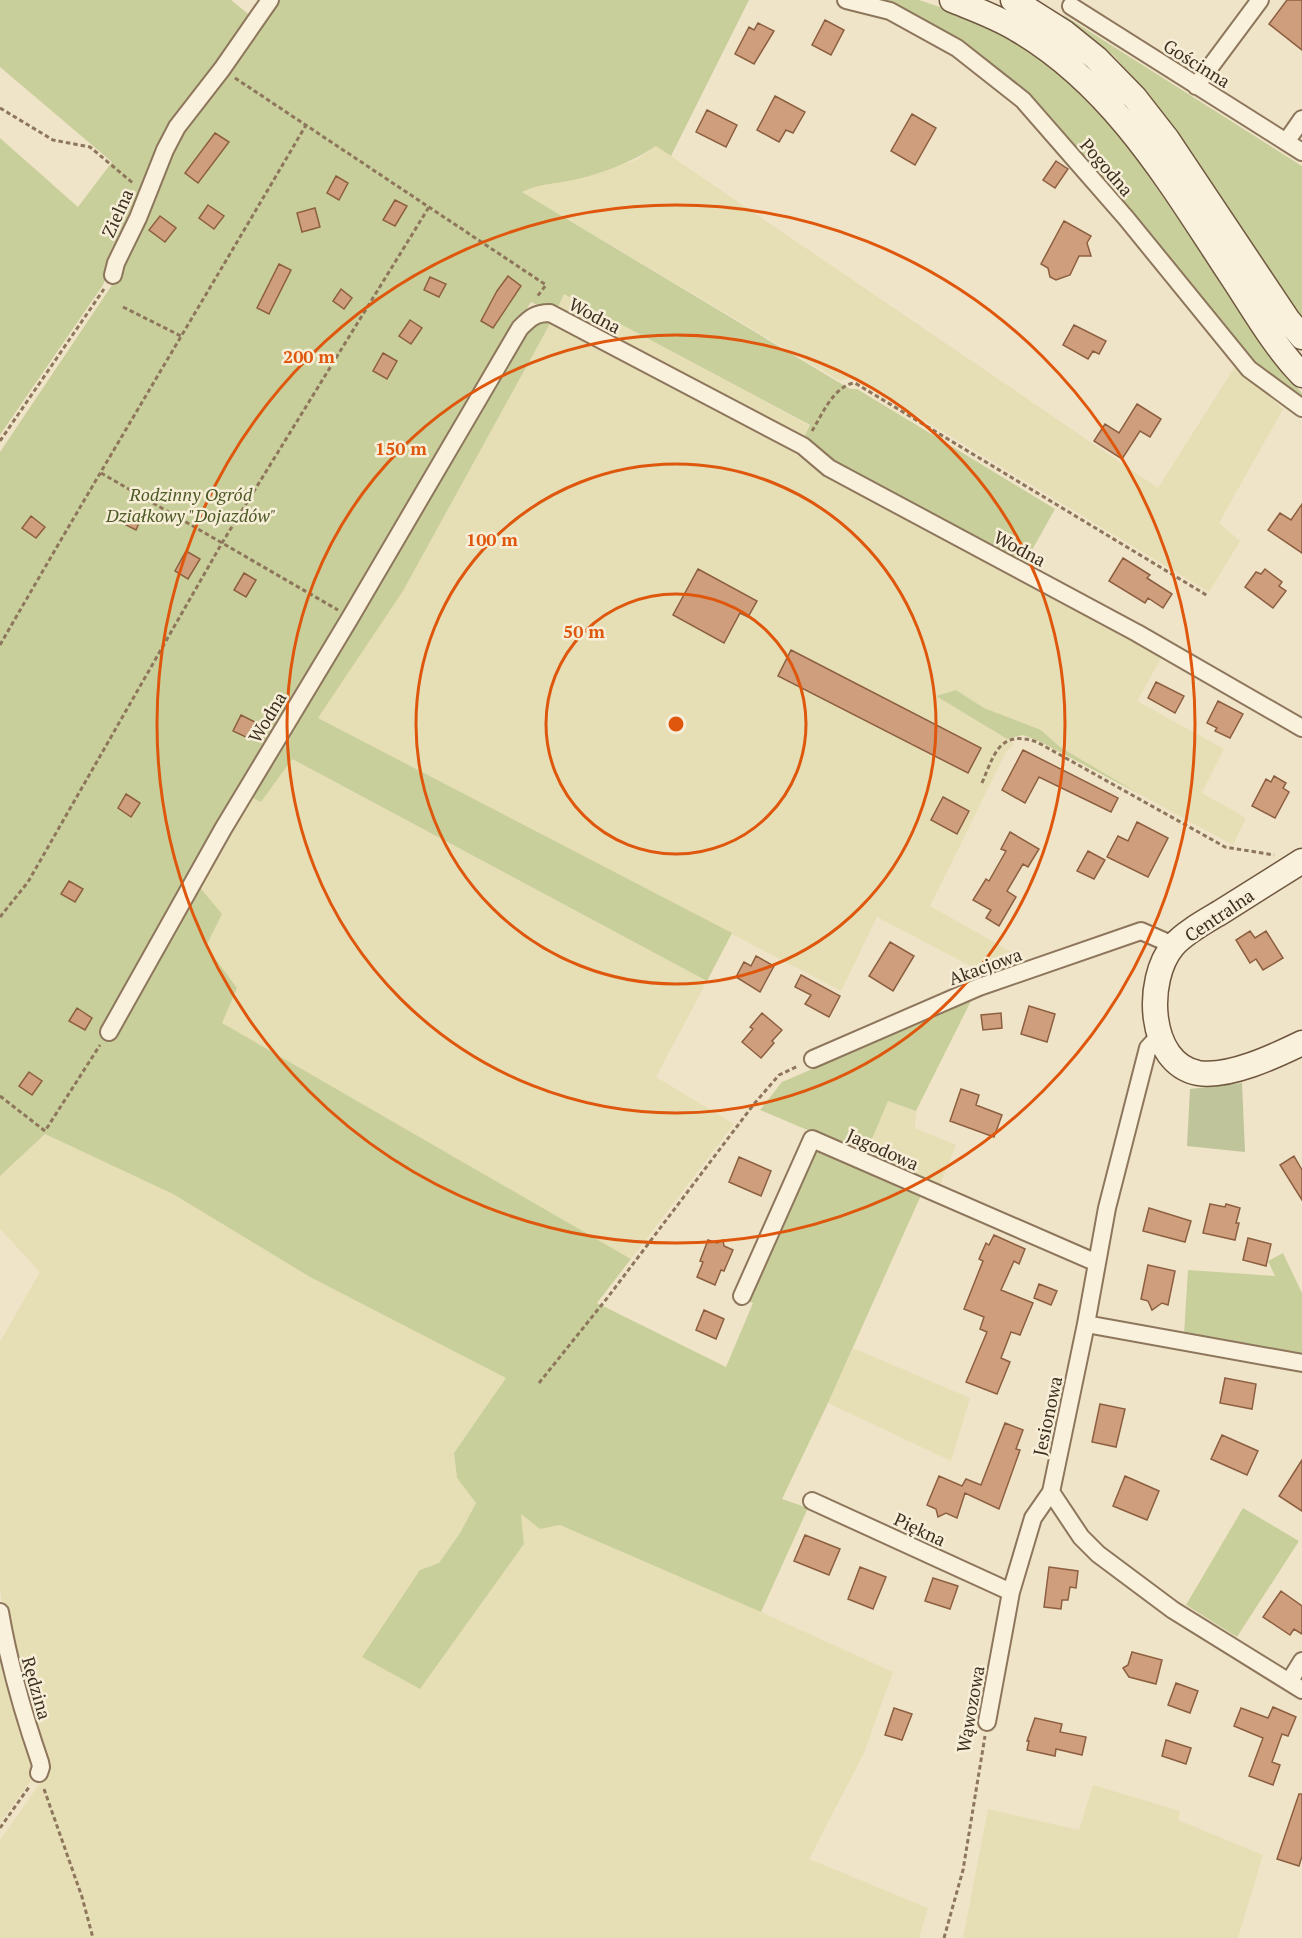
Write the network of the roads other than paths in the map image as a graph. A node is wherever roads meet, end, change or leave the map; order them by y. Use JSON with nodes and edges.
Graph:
{"nodes":[{"id":1,"x":270,"y":0,"type":"edge"},
{"id":2,"x":844,"y":0,"type":"edge"},
{"id":3,"x":952,"y":0,"type":"edge"},
{"id":4,"x":1013,"y":0,"type":"edge"},
{"id":5,"x":1260,"y":0,"type":"edge"},
{"id":6,"x":1071,"y":6,"type":"dead end"},
{"id":7,"x":1196,"y":86,"type":"junction"},
{"id":8,"x":1302,"y":118,"type":"edge"},
{"id":9,"x":1286,"y":142,"type":"junction"},
{"id":10,"x":1302,"y":153,"type":"edge"},
{"id":11,"x":113,"y":275,"type":"road end"},
{"id":12,"x":1302,"y":337,"type":"edge"},
{"id":13,"x":1302,"y":375,"type":"edge"},
{"id":14,"x":1302,"y":408,"type":"edge"},
{"id":15,"x":1302,"y":728,"type":"edge"},
{"id":16,"x":1292,"y":859,"type":"edge"},
{"id":17,"x":1173,"y":945,"type":"junction"},
{"id":18,"x":109,"y":1032,"type":"road end"},
{"id":19,"x":1160,"y":1036,"type":"junction"},
{"id":20,"x":1302,"y":1043,"type":"edge"},
{"id":21,"x":813,"y":1059,"type":"road end"},
{"id":22,"x":1096,"y":1263,"type":"junction"},
{"id":23,"x":742,"y":1296,"type":"dead end"},
{"id":24,"x":1086,"y":1324,"type":"junction"},
{"id":25,"x":1302,"y":1363,"type":"edge"},
{"id":26,"x":1051,"y":1492,"type":"junction"},
{"id":27,"x":812,"y":1501,"type":"dead end"},
{"id":28,"x":1011,"y":1592,"type":"junction"},
{"id":29,"x":0,"y":1612,"type":"edge"},
{"id":30,"x":1302,"y":1661,"type":"edge"},
{"id":31,"x":1296,"y":1686,"type":"edge"},
{"id":32,"x":987,"y":1722,"type":"road end"},
{"id":33,"x":39,"y":1773,"type":"road end"}],
"edges":[{"from":1,"to":11,"type":"street","name":"Zielna"},
{"from":2,"to":14,"type":"street","name":"Pogodna"},
{"from":3,"to":13,"type":"main road"},
{"from":4,"to":12,"type":"main road"},
{"from":5,"to":7,"type":"street"},
{"from":6,"to":7,"type":"street","name":"Gościnna"},
{"from":7,"to":9,"type":"street","name":"Gościnna"},
{"from":8,"to":9,"type":"street"},
{"from":9,"to":10,"type":"street","name":"Gościnna"},
{"from":15,"to":18,"type":"street","name":"Wodna"},
{"from":16,"to":17,"type":"main road","name":"Centralna"},
{"from":17,"to":19,"type":"main road","name":"Centralna"},
{"from":17,"to":21,"type":"street","name":"Akacjowa"},
{"from":19,"to":20,"type":"main road","name":"Centralna"},
{"from":19,"to":22,"type":"street","name":"Jesionowa"},
{"from":22,"to":23,"type":"street","name":"Jagodowa"},
{"from":22,"to":24,"type":"street","name":"Jesionowa"},
{"from":24,"to":25,"type":"street"},
{"from":24,"to":26,"type":"street","name":"Jesionowa"},
{"from":26,"to":28,"type":"street","name":"Wąwozowa"},
{"from":26,"to":31,"type":"street"},
{"from":27,"to":28,"type":"street","name":"Piękna"},
{"from":28,"to":32,"type":"street","name":"Wąwozowa"},
{"from":29,"to":33,"type":"street","name":"Rędzina"},
{"from":30,"to":31,"type":"street"}]}
